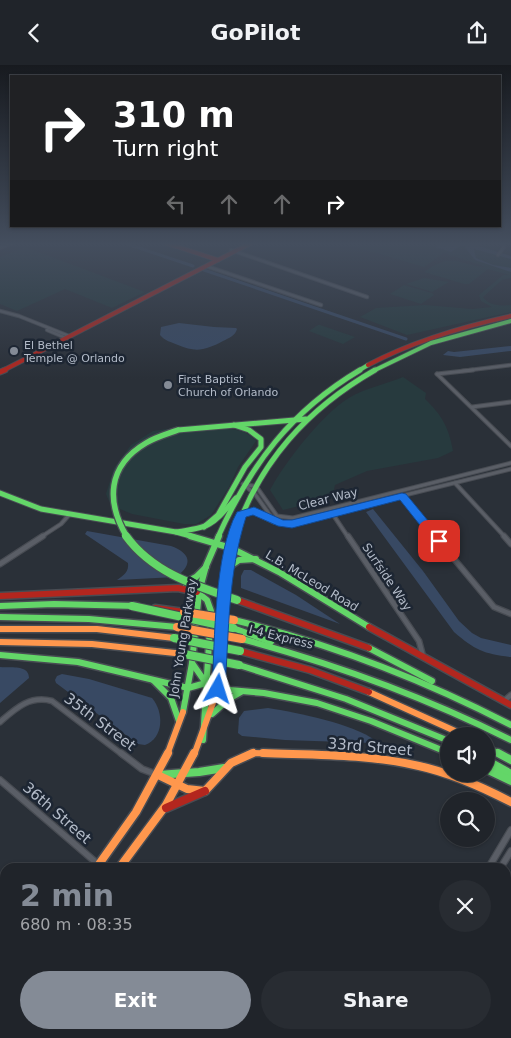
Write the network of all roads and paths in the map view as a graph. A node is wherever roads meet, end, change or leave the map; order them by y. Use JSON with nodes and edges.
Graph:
{"nodes":[{"id":1,"x":158,"y":288,"type":"edge"},
{"id":2,"x":158,"y":288,"type":"edge"},
{"id":3,"x":272,"y":288,"type":"edge"},
{"id":4,"x":342,"y":288,"type":"edge"},
{"id":5,"x":153,"y":291,"type":"junction"},
{"id":6,"x":367,"y":297,"type":"dead end"},
{"id":7,"x":321,"y":305,"type":"dead end"},
{"id":8,"x":0,"y":311,"type":"edge"},
{"id":9,"x":511,"y":316,"type":"edge"},
{"id":10,"x":511,"y":321,"type":"edge"},
{"id":11,"x":66,"y":336,"type":"junction"},
{"id":12,"x":14,"y":363,"type":"junction"},
{"id":13,"x":511,"y":365,"type":"edge"},
{"id":14,"x":0,"y":368,"type":"edge"},
{"id":15,"x":0,"y":372,"type":"edge"},
{"id":16,"x":511,"y":402,"type":"edge"},
{"id":17,"x":472,"y":407,"type":"junction"},
{"id":18,"x":306,"y":419,"type":"junction"},
{"id":19,"x":292,"y":420,"type":"junction"},
{"id":20,"x":234,"y":425,"type":"junction"},
{"id":21,"x":510,"y":444,"type":"edge"},
{"id":22,"x":511,"y":463,"type":"edge"},
{"id":23,"x":511,"y":469,"type":"edge"},
{"id":24,"x":452,"y":478,"type":"junction"},
{"id":25,"x":455,"y":483,"type":"junction"},
{"id":26,"x":243,"y":484,"type":"junction"},
{"id":27,"x":253,"y":488,"type":"junction"},
{"id":28,"x":0,"y":493,"type":"edge"},
{"id":29,"x":400,"y":494,"type":"junction"},
{"id":30,"x":237,"y":497,"type":"junction"},
{"id":31,"x":329,"y":509,"type":"junction"},
{"id":32,"x":241,"y":514,"type":"junction"},
{"id":33,"x":332,"y":514,"type":"junction"},
{"id":34,"x":69,"y":515,"type":"junction"},
{"id":35,"x":274,"y":521,"type":"junction"},
{"id":36,"x":204,"y":527,"type":"junction"},
{"id":37,"x":176,"y":532,"type":"junction"},
{"id":38,"x":215,"y":543,"type":"junction"},
{"id":39,"x":511,"y":544,"type":"edge"},
{"id":40,"x":231,"y":548,"type":"junction"},
{"id":41,"x":256,"y":559,"type":"junction"},
{"id":42,"x":0,"y":564,"type":"edge"},
{"id":43,"x":206,"y":567,"type":"junction"},
{"id":44,"x":227,"y":568,"type":"junction"},
{"id":45,"x":168,"y":589,"type":"junction"},
{"id":46,"x":199,"y":592,"type":"junction"},
{"id":47,"x":0,"y":596,"type":"edge"},
{"id":48,"x":0,"y":606,"type":"edge"},
{"id":49,"x":132,"y":606,"type":"junction"},
{"id":50,"x":511,"y":614,"type":"edge"},
{"id":51,"x":0,"y":617,"type":"edge"},
{"id":52,"x":234,"y":624,"type":"junction"},
{"id":53,"x":0,"y":629,"type":"edge"},
{"id":54,"x":0,"y":642,"type":"edge"},
{"id":55,"x":0,"y":655,"type":"edge"},
{"id":56,"x":313,"y":657,"type":"junction"},
{"id":57,"x":423,"y":658,"type":"junction"},
{"id":58,"x":192,"y":663,"type":"junction"},
{"id":59,"x":221,"y":671,"type":"junction"},
{"id":60,"x":150,"y":678,"type":"junction"},
{"id":61,"x":206,"y":683,"type":"junction"},
{"id":62,"x":188,"y":688,"type":"junction"},
{"id":63,"x":218,"y":689,"type":"junction"},
{"id":64,"x":243,"y":691,"type":"junction"},
{"id":65,"x":449,"y":692,"type":"junction"},
{"id":66,"x":511,"y":695,"type":"edge"},
{"id":67,"x":507,"y":703,"type":"edge"},
{"id":68,"x":212,"y":714,"type":"junction"},
{"id":69,"x":0,"y":722,"type":"edge"},
{"id":70,"x":511,"y":725,"type":"edge"},
{"id":71,"x":179,"y":726,"type":"junction"},
{"id":72,"x":447,"y":727,"type":"edge"},
{"id":73,"x":440,"y":737,"type":"edge"},
{"id":74,"x":203,"y":740,"type":"junction"},
{"id":75,"x":511,"y":740,"type":"edge"},
{"id":76,"x":440,"y":749,"type":"edge"},
{"id":77,"x":495,"y":752,"type":"edge"},
{"id":78,"x":511,"y":760,"type":"edge"},
{"id":79,"x":495,"y":765,"type":"edge"},
{"id":80,"x":224,"y":768,"type":"junction"},
{"id":81,"x":188,"y":772,"type":"junction"},
{"id":82,"x":495,"y":773,"type":"edge"},
{"id":83,"x":511,"y":774,"type":"edge"},
{"id":84,"x":158,"y":775,"type":"junction"},
{"id":85,"x":0,"y":781,"type":"edge"},
{"id":86,"x":511,"y":781,"type":"edge"},
{"id":87,"x":180,"y":786,"type":"junction"},
{"id":88,"x":205,"y":791,"type":"junction"},
{"id":89,"x":511,"y":801,"type":"edge"},
{"id":90,"x":166,"y":808,"type":"junction"},
{"id":91,"x":511,"y":830,"type":"edge"},
{"id":92,"x":511,"y":851,"type":"edge"},
{"id":93,"x":95,"y":863,"type":"edge"},
{"id":94,"x":100,"y":863,"type":"edge"},
{"id":95,"x":123,"y":863,"type":"edge"},
{"id":96,"x":491,"y":863,"type":"edge"},
{"id":97,"x":504,"y":863,"type":"edge"}],
"edges":[{"from":1,"to":5,"type":"main road"},
{"from":2,"to":5,"type":"main road"},
{"from":3,"to":7,"type":"street"},
{"from":4,"to":6,"type":"street"},
{"from":5,"to":11,"type":"main road"},
{"from":8,"to":11,"type":"street"},
{"from":9,"to":19,"type":"main road","name":"John Young Parkway"},
{"from":10,"to":18,"type":"main road"},
{"from":11,"to":12,"type":"main road"},
{"from":12,"to":14,"type":"main road"},
{"from":12,"to":15,"type":"main road"},
{"from":13,"to":17,"type":"street"},
{"from":16,"to":17,"type":"street"},
{"from":17,"to":21,"type":"street"},
{"from":18,"to":19,"type":"main road"},
{"from":18,"to":27,"type":"main road"},
{"from":19,"to":20,"type":"main road"},
{"from":19,"to":26,"type":"main road","name":"John Young Parkway"},
{"from":20,"to":36,"type":"main road"},
{"from":20,"to":65,"type":"main road","bridge":true},
{"from":22,"to":24,"type":"street","name":"Clear Way"},
{"from":23,"to":25,"type":"street","name":"Clear Way"},
{"from":24,"to":25,"type":"street"},
{"from":24,"to":29,"type":"street","name":"Clear Way"},
{"from":25,"to":29,"type":"street","name":"Clear Way"},
{"from":25,"to":39,"type":"street"},
{"from":26,"to":27,"type":"street","name":"Clear Way"},
{"from":26,"to":30,"type":"main road","name":"John Young Parkway"},
{"from":27,"to":31,"type":"street","name":"Clear Way"},
{"from":27,"to":32,"type":"main road"},
{"from":27,"to":35,"type":"street","name":"Clear Way"},
{"from":28,"to":34,"type":"main road","name":"L.B. McLeod Road"},
{"from":29,"to":31,"type":"street","name":"Clear Way"},
{"from":29,"to":33,"type":"street","name":"Clear Way"},
{"from":29,"to":50,"type":"street"},
{"from":30,"to":36,"type":"main road"},
{"from":30,"to":38,"type":"main road","name":"John Young Parkway"},
{"from":31,"to":33,"type":"street","name":"Surfside Way"},
{"from":32,"to":35,"type":"main road"},
{"from":32,"to":40,"type":"main road"},
{"from":33,"to":35,"type":"street","name":"Clear Way"},
{"from":33,"to":57,"type":"street","name":"Surfside Way"},
{"from":34,"to":37,"type":"main road","name":"L.B. McLeod Road"},
{"from":34,"to":42,"type":"street"},
{"from":36,"to":37,"type":"main road"},
{"from":37,"to":38,"type":"main road","name":"L.B. McLeod Road"},
{"from":38,"to":40,"type":"main road","name":"L.B. McLeod Road"},
{"from":38,"to":43,"type":"main road","name":"John Young Parkway"},
{"from":40,"to":41,"type":"main road","name":"L.B. McLeod Road"},
{"from":40,"to":44,"type":"main road"},
{"from":41,"to":44,"type":"main road"},
{"from":41,"to":57,"type":"main road","name":"L.B. McLeod Road"},
{"from":43,"to":45,"type":"main road"},
{"from":43,"to":46,"type":"main road","name":"John Young Parkway"},
{"from":44,"to":59,"type":"main road"},
{"from":45,"to":46,"type":"main road"},
{"from":45,"to":47,"type":"main road"},
{"from":46,"to":58,"type":"main road","name":"John Young Parkway"},
{"from":46,"to":61,"type":"main road"},
{"from":48,"to":49,"type":"main road"},
{"from":49,"to":52,"type":"main road","bridge":true},
{"from":49,"to":52,"type":"main road","bridge":true},
{"from":51,"to":56,"type":"main road","name":"I-4 Express","bridge":true},
{"from":52,"to":56,"type":"main road"},
{"from":52,"to":65,"type":"main road"},
{"from":53,"to":72,"type":"main road","name":"I-4 Express","bridge":true},
{"from":54,"to":73,"type":"main road","bridge":true},
{"from":55,"to":60,"type":"main road"},
{"from":56,"to":75,"type":"main road","name":"I-4 Express"},
{"from":57,"to":67,"type":"main road","name":"L.B. McLeod Road"},
{"from":58,"to":61,"type":"main road"},
{"from":58,"to":62,"type":"main road","name":"John Young Parkway"},
{"from":59,"to":61,"type":"main road"},
{"from":59,"to":63,"type":"main road"},
{"from":60,"to":62,"type":"main road"},
{"from":60,"to":71,"type":"main road"},
{"from":61,"to":62,"type":"main road"},
{"from":61,"to":63,"type":"main road"},
{"from":61,"to":74,"type":"main road"},
{"from":62,"to":71,"type":"main road","name":"John Young Parkway"},
{"from":63,"to":64,"type":"main road"},
{"from":63,"to":68,"type":"main road"},
{"from":64,"to":68,"type":"main road"},
{"from":64,"to":76,"type":"main road"},
{"from":65,"to":70,"type":"main road"},
{"from":66,"to":67,"type":"street"},
{"from":68,"to":74,"type":"main road"},
{"from":69,"to":84,"type":"street","name":"35th Street"},
{"from":71,"to":84,"type":"main road","name":"John Young Parkway"},
{"from":74,"to":81,"type":"main road"},
{"from":77,"to":78,"type":"main road"},
{"from":79,"to":83,"type":"main road"},
{"from":80,"to":81,"type":"main road","name":"33rd Street"},
{"from":80,"to":88,"type":"main road","name":"33rd Street"},
{"from":80,"to":89,"type":"main road","name":"33rd Street"},
{"from":81,"to":84,"type":"main road","name":"33rd Street"},
{"from":81,"to":87,"type":"main road"},
{"from":82,"to":86,"type":"main road"},
{"from":84,"to":87,"type":"main road"},
{"from":84,"to":94,"type":"main road","name":"John Young Parkway"},
{"from":85,"to":93,"type":"street","name":"36th Street"},
{"from":87,"to":88,"type":"main road"},
{"from":87,"to":90,"type":"main road"},
{"from":88,"to":90,"type":"main road"},
{"from":90,"to":95,"type":"main road"},
{"from":91,"to":96,"type":"street"},
{"from":92,"to":97,"type":"street"}]}
